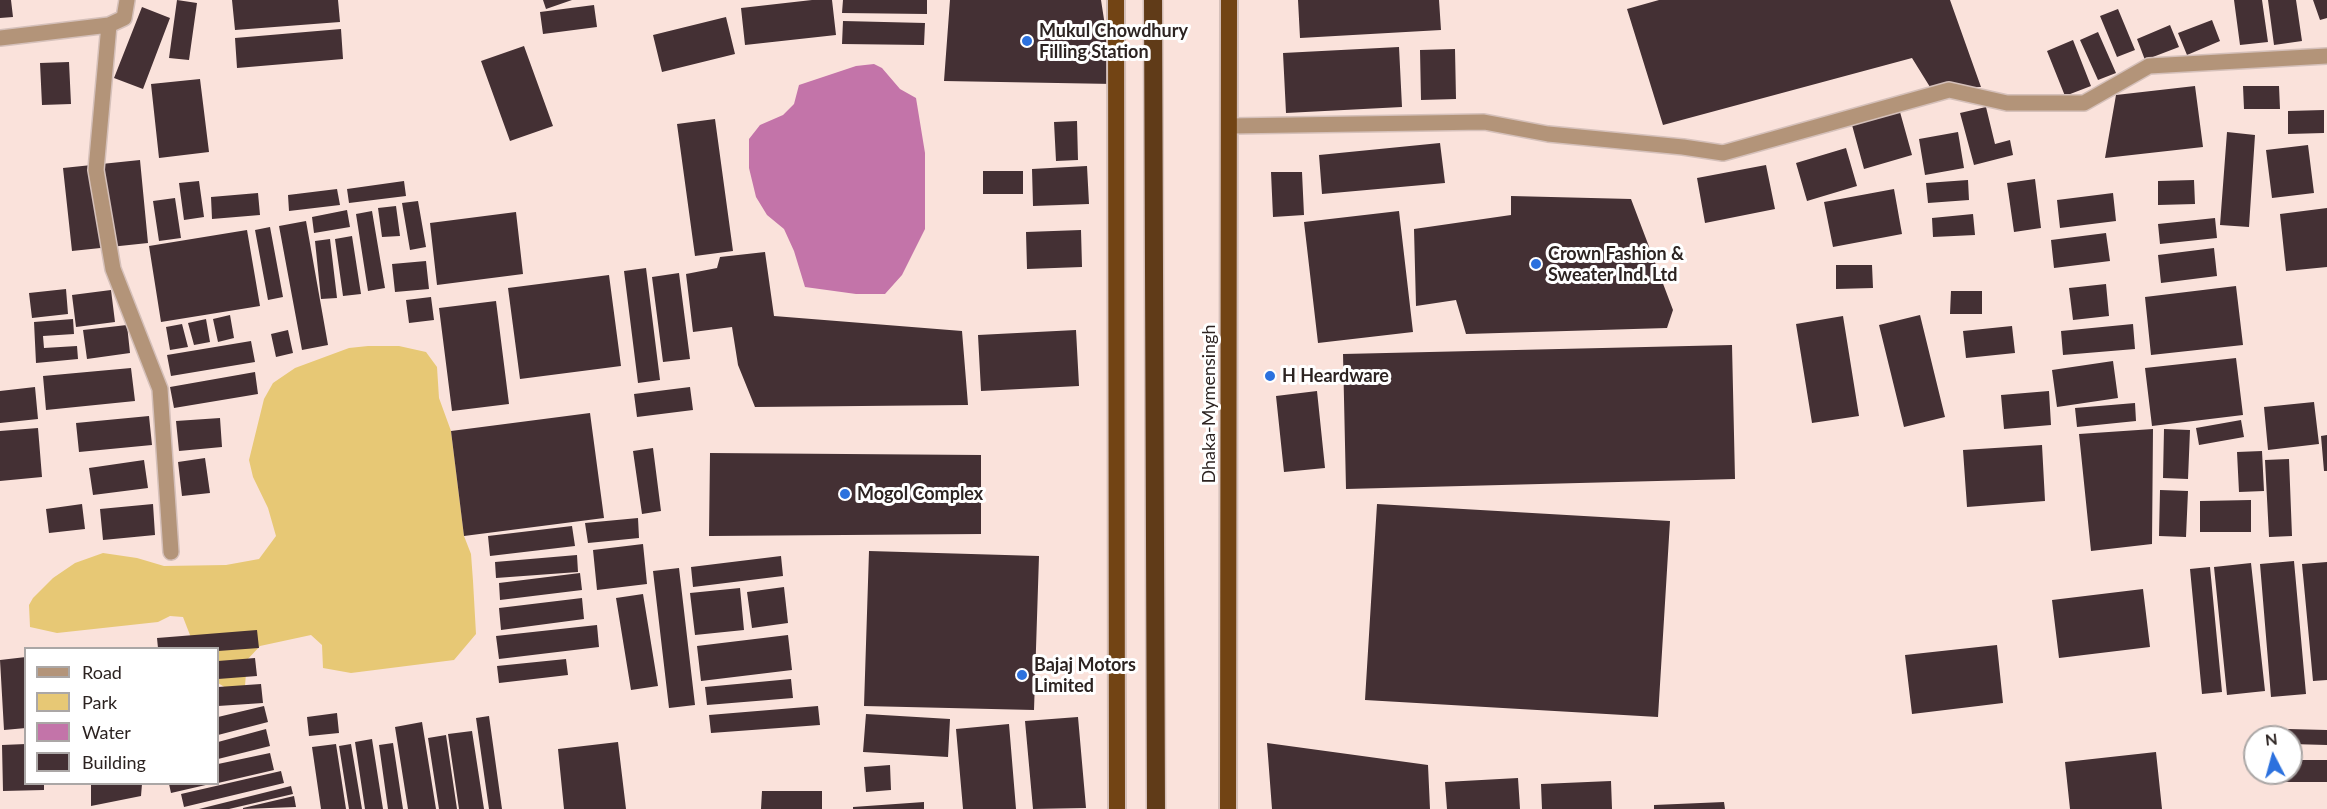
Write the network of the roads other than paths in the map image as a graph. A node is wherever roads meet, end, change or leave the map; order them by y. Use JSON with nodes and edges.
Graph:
{"nodes":[{"id":1,"x":127,"y":0,"type":"edge"},
{"id":2,"x":1116,"y":0,"type":"edge"},
{"id":3,"x":1153,"y":0,"type":"edge"},
{"id":4,"x":1229,"y":0,"type":"edge"},
{"id":5,"x":110,"y":25,"type":"junction"},
{"id":6,"x":0,"y":38,"type":"edge"},
{"id":7,"x":2327,"y":56,"type":"edge"},
{"id":8,"x":1230,"y":126,"type":"junction"},
{"id":9,"x":171,"y":552,"type":"dead end"},
{"id":10,"x":1117,"y":809,"type":"edge"},
{"id":11,"x":1156,"y":809,"type":"edge"},
{"id":12,"x":1228,"y":809,"type":"edge"}],
"edges":[{"from":1,"to":5,"type":"street"},
{"from":2,"to":10,"type":"highway"},
{"from":3,"to":11,"type":"highway"},
{"from":4,"to":8,"type":"highway","name":"Dhaka-Mymensingh"},
{"from":5,"to":6,"type":"street"},
{"from":5,"to":9,"type":"street"},
{"from":7,"to":8,"type":"street"},
{"from":8,"to":12,"type":"highway","name":"Dhaka-Mymensingh"}]}
